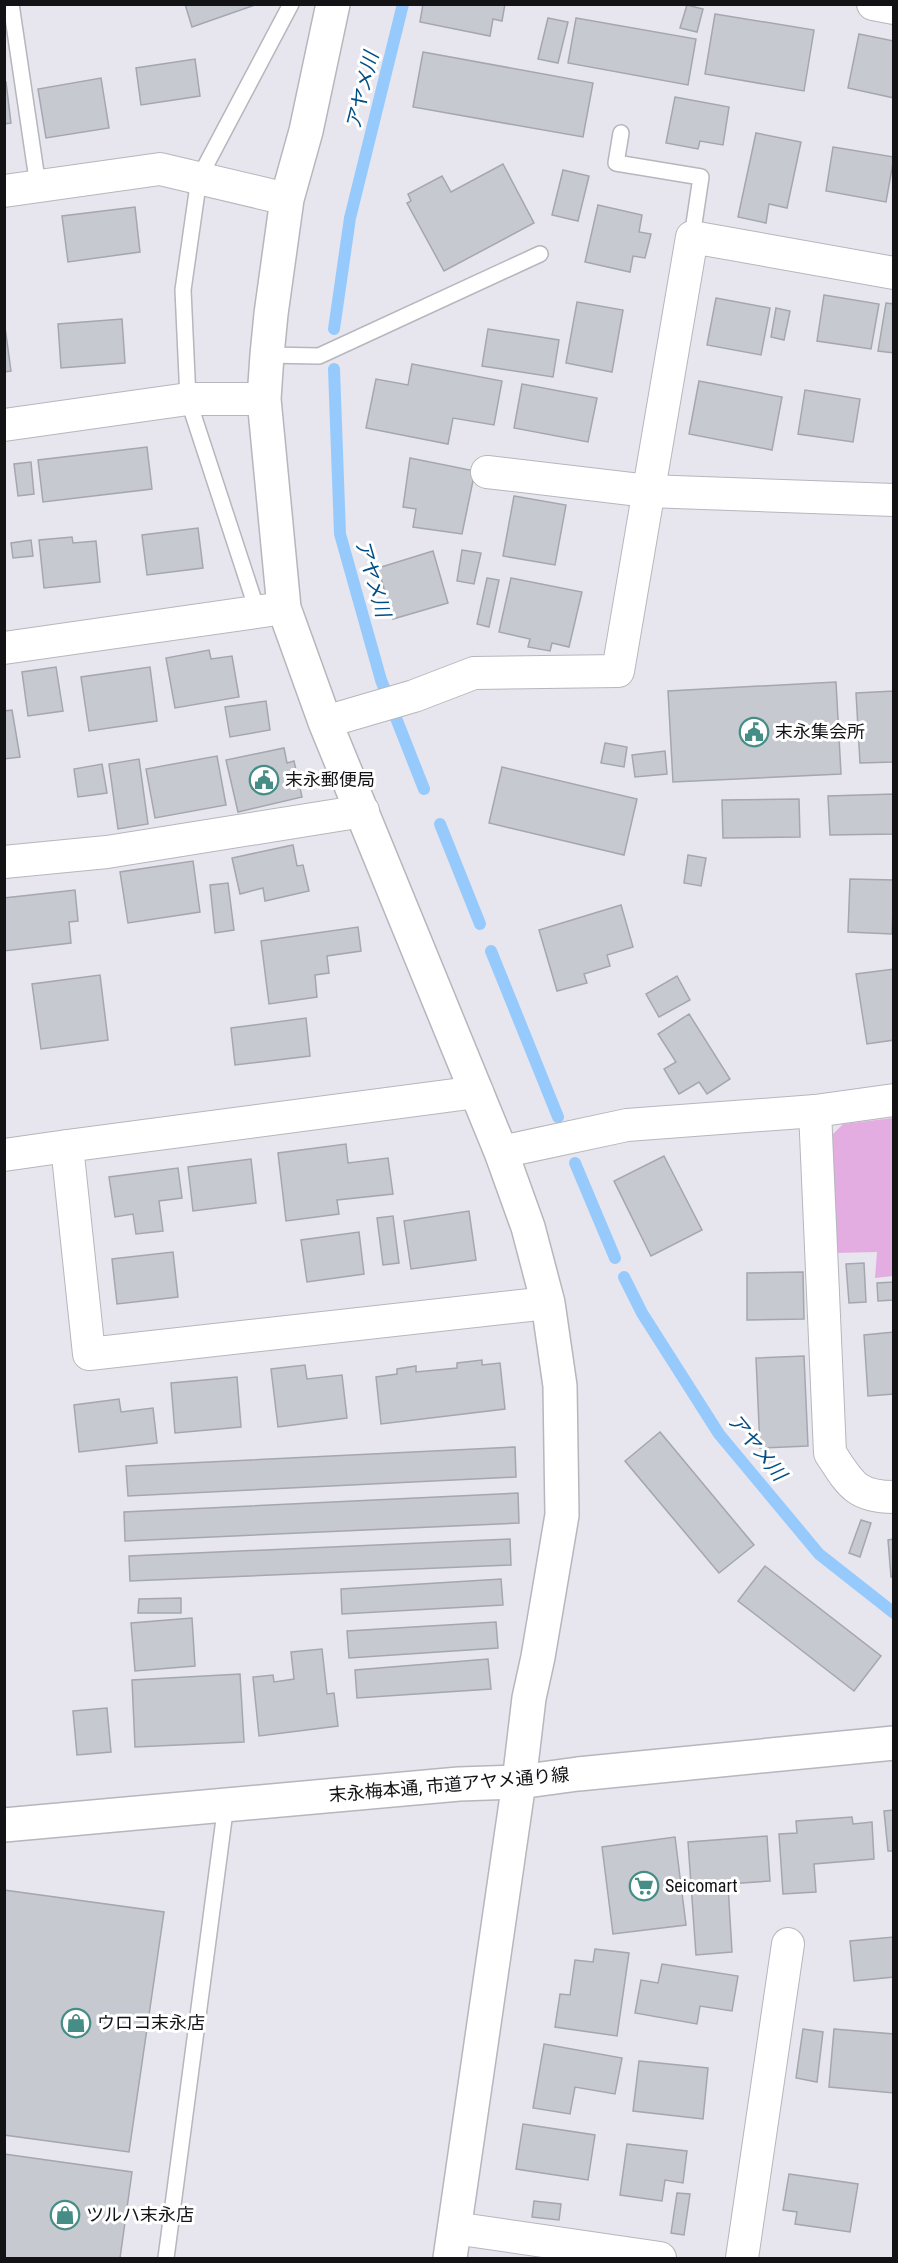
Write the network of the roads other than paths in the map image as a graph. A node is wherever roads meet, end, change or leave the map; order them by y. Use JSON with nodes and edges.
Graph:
{"nodes":[{"id":1,"x":11,"y":4,"type":"edge"},
{"id":2,"x":291,"y":4,"type":"edge"},
{"id":3,"x":333,"y":4,"type":"edge"},
{"id":4,"x":621,"y":133,"type":"dead end"},
{"id":5,"x":199,"y":178,"type":"junction"},
{"id":6,"x":38,"y":186,"type":"junction"},
{"id":7,"x":4,"y":191,"type":"edge"},
{"id":8,"x":287,"y":199,"type":"junction"},
{"id":9,"x":692,"y":237,"type":"junction"},
{"id":10,"x":540,"y":254,"type":"dead end"},
{"id":11,"x":894,"y":273,"type":"edge"},
{"id":12,"x":267,"y":355,"type":"junction"},
{"id":13,"x":188,"y":399,"type":"junction"},
{"id":14,"x":264,"y":399,"type":"junction"},
{"id":15,"x":4,"y":425,"type":"edge"},
{"id":16,"x":488,"y":472,"type":"dead end"},
{"id":17,"x":648,"y":491,"type":"junction"},
{"id":18,"x":894,"y":500,"type":"edge"},
{"id":19,"x":271,"y":610,"type":"junction"},
{"id":20,"x":4,"y":648,"type":"edge"},
{"id":21,"x":325,"y":722,"type":"junction"},
{"id":22,"x":363,"y":811,"type":"junction"},
{"id":23,"x":4,"y":862,"type":"edge"},
{"id":24,"x":477,"y":1092,"type":"junction"},
{"id":25,"x":894,"y":1100,"type":"edge"},
{"id":26,"x":814,"y":1111,"type":"junction"},
{"id":27,"x":67,"y":1146,"type":"junction"},
{"id":28,"x":501,"y":1152,"type":"junction"},
{"id":29,"x":4,"y":1155,"type":"edge"},
{"id":30,"x":548,"y":1303,"type":"junction"},
{"id":31,"x":894,"y":1497,"type":"edge"},
{"id":32,"x":894,"y":1743,"type":"edge"},
{"id":33,"x":519,"y":1782,"type":"junction"},
{"id":34,"x":226,"y":1804,"type":"junction"},
{"id":35,"x":4,"y":1825,"type":"edge"},
{"id":36,"x":788,"y":1944,"type":"dead end"},
{"id":37,"x":452,"y":2243,"type":"edge"},
{"id":38,"x":166,"y":2259,"type":"edge"},
{"id":39,"x":660,"y":2259,"type":"edge"},
{"id":40,"x":742,"y":2259,"type":"edge"}],
"edges":[{"from":1,"to":6,"type":"lane"},
{"from":2,"to":5,"type":"lane"},
{"from":3,"to":8,"type":"street"},
{"from":4,"to":9,"type":"lane"},
{"from":5,"to":6,"type":"street"},
{"from":5,"to":8,"type":"street"},
{"from":5,"to":13,"type":"lane"},
{"from":6,"to":7,"type":"street"},
{"from":8,"to":12,"type":"street"},
{"from":9,"to":11,"type":"street"},
{"from":9,"to":17,"type":"street"},
{"from":10,"to":12,"type":"lane"},
{"from":12,"to":14,"type":"street"},
{"from":13,"to":14,"type":"street"},
{"from":13,"to":15,"type":"street"},
{"from":13,"to":19,"type":"lane"},
{"from":14,"to":19,"type":"street"},
{"from":16,"to":17,"type":"street"},
{"from":17,"to":18,"type":"street"},
{"from":17,"to":21,"type":"street"},
{"from":19,"to":20,"type":"street"},
{"from":19,"to":21,"type":"street"},
{"from":21,"to":22,"type":"street"},
{"from":22,"to":23,"type":"street"},
{"from":22,"to":24,"type":"street"},
{"from":24,"to":27,"type":"street"},
{"from":24,"to":28,"type":"street"},
{"from":25,"to":26,"type":"street"},
{"from":26,"to":28,"type":"street"},
{"from":26,"to":31,"type":"street"},
{"from":27,"to":29,"type":"street"},
{"from":27,"to":30,"type":"street"},
{"from":28,"to":30,"type":"street"},
{"from":30,"to":33,"type":"street"},
{"from":32,"to":33,"type":"street","name":"末永梅本通, 市道アヤメ通り線"},
{"from":33,"to":34,"type":"street","name":"末永梅本通, 市道アヤメ通り線"},
{"from":33,"to":37,"type":"street"},
{"from":34,"to":35,"type":"street","name":"末永梅本通, 市道アヤメ通り線"},
{"from":34,"to":38,"type":"lane"},
{"from":36,"to":40,"type":"street"},
{"from":37,"to":39,"type":"street"}]}
